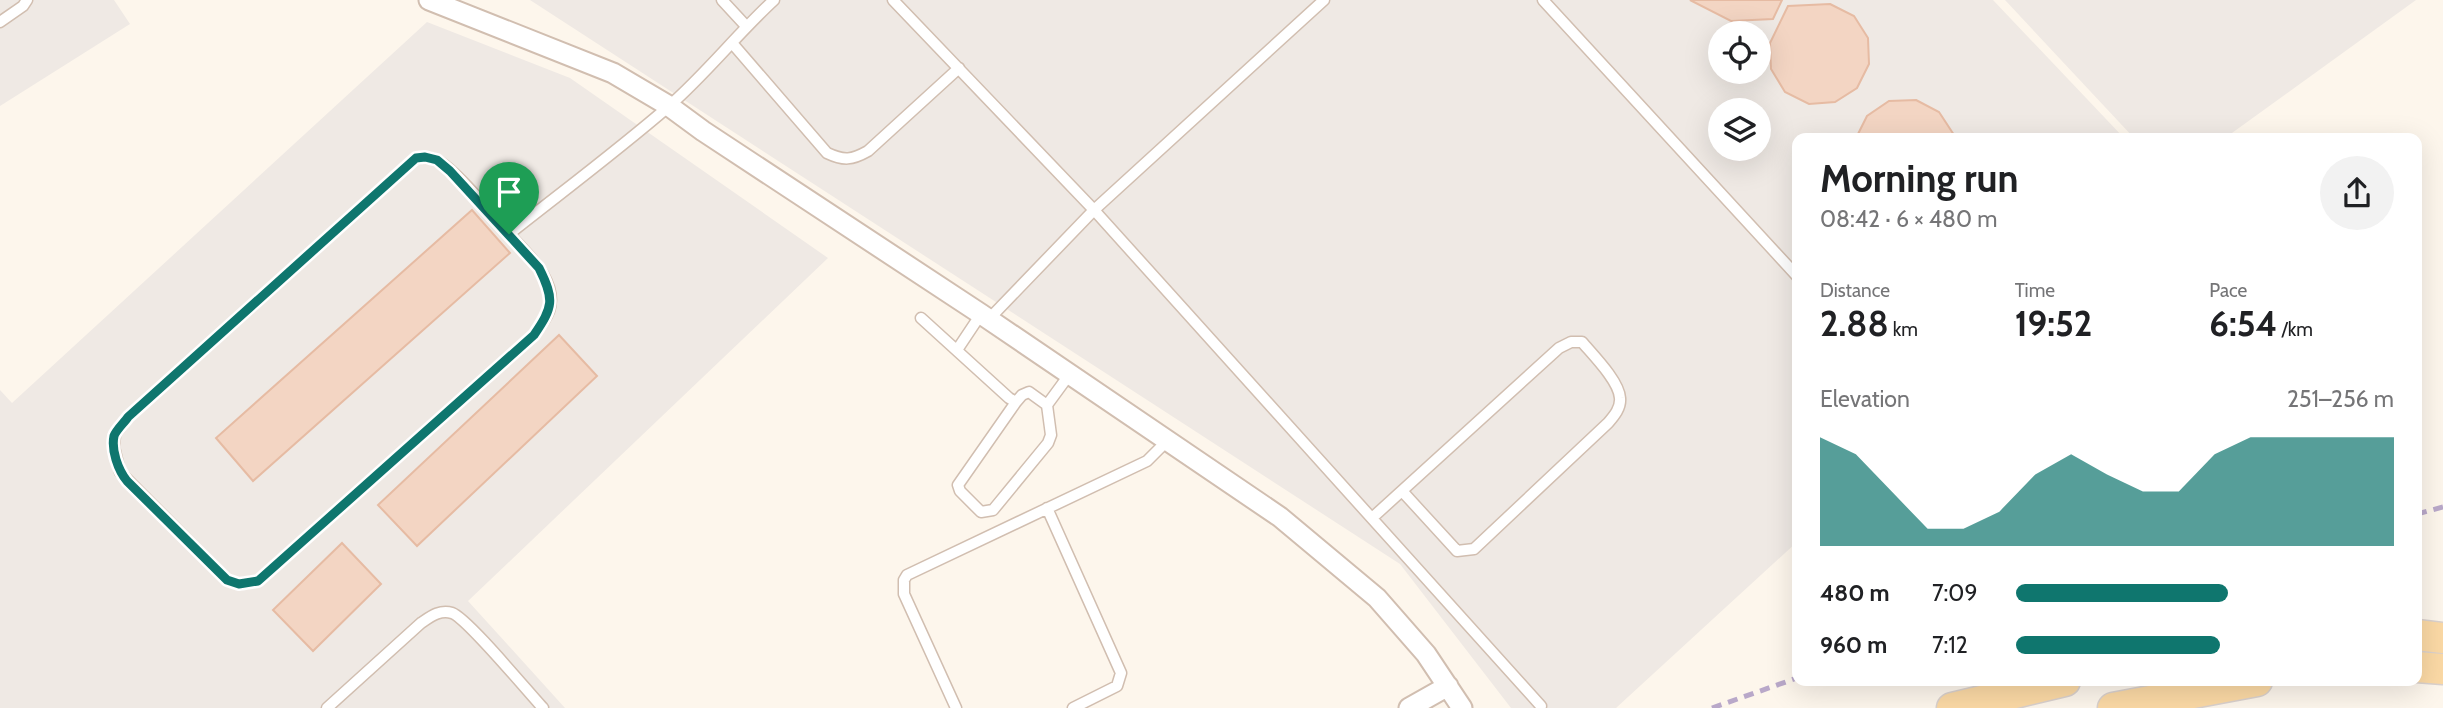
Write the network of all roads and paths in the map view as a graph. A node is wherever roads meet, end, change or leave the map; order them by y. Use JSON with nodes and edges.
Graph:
{"nodes":[{"id":1,"x":27,"y":0,"type":"edge"},
{"id":2,"x":429,"y":0,"type":"edge"},
{"id":3,"x":722,"y":0,"type":"edge"},
{"id":4,"x":774,"y":0,"type":"edge"},
{"id":5,"x":893,"y":0,"type":"edge"},
{"id":6,"x":1324,"y":0,"type":"edge"},
{"id":7,"x":1544,"y":0,"type":"edge"},
{"id":8,"x":0,"y":22,"type":"edge"},
{"id":9,"x":746,"y":26,"type":"junction"},
{"id":10,"x":732,"y":43,"type":"junction"},
{"id":11,"x":959,"y":68,"type":"junction"},
{"id":12,"x":669,"y":106,"type":"junction"},
{"id":13,"x":1094,"y":211,"type":"junction"},
{"id":14,"x":509,"y":234,"type":"junction"},
{"id":15,"x":1792,"y":271,"type":"edge"},
{"id":16,"x":985,"y":317,"type":"junction"},
{"id":17,"x":921,"y":318,"type":"dead end"},
{"id":18,"x":957,"y":350,"type":"junction"},
{"id":19,"x":1069,"y":375,"type":"junction"},
{"id":20,"x":1016,"y":402,"type":"junction"},
{"id":21,"x":1047,"y":405,"type":"junction"},
{"id":22,"x":1167,"y":441,"type":"junction"},
{"id":23,"x":1402,"y":491,"type":"junction"},
{"id":24,"x":1047,"y":508,"type":"junction"},
{"id":25,"x":1372,"y":518,"type":"junction"},
{"id":26,"x":2422,"y":636,"type":"edge"},
{"id":27,"x":2443,"y":638,"type":"edge"},
{"id":28,"x":2422,"y":667,"type":"edge"},
{"id":29,"x":2443,"y":669,"type":"edge"},
{"id":30,"x":1448,"y":686,"type":"junction"},
{"id":31,"x":2044,"y":686,"type":"edge"},
{"id":32,"x":2230,"y":686,"type":"edge"},
{"id":33,"x":1541,"y":706,"type":"dead end"},
{"id":34,"x":327,"y":708,"type":"edge"},
{"id":35,"x":543,"y":708,"type":"edge"},
{"id":36,"x":956,"y":708,"type":"edge"},
{"id":37,"x":1073,"y":708,"type":"edge"},
{"id":38,"x":1409,"y":708,"type":"edge"},
{"id":39,"x":1462,"y":708,"type":"edge"},
{"id":40,"x":1952,"y":708,"type":"edge"},
{"id":41,"x":2113,"y":708,"type":"edge"}],
"edges":[{"from":1,"to":8,"type":"lane"},
{"from":2,"to":12,"type":"street"},
{"from":3,"to":9,"type":"lane"},
{"from":4,"to":9,"type":"lane"},
{"from":5,"to":11,"type":"lane"},
{"from":6,"to":13,"type":"lane"},
{"from":7,"to":15,"type":"lane"},
{"from":9,"to":10,"type":"lane"},
{"from":10,"to":11,"type":"lane"},
{"from":10,"to":12,"type":"lane"},
{"from":11,"to":13,"type":"lane"},
{"from":12,"to":14,"type":"lane"},
{"from":12,"to":16,"type":"street"},
{"from":13,"to":16,"type":"lane"},
{"from":13,"to":25,"type":"lane"},
{"from":14,"to":14,"type":"lane"},
{"from":16,"to":18,"type":"lane"},
{"from":16,"to":19,"type":"street"},
{"from":17,"to":18,"type":"lane"},
{"from":18,"to":20,"type":"lane"},
{"from":19,"to":21,"type":"lane"},
{"from":19,"to":22,"type":"street"},
{"from":20,"to":21,"type":"lane"},
{"from":20,"to":21,"type":"lane"},
{"from":22,"to":24,"type":"lane"},
{"from":22,"to":30,"type":"street"},
{"from":23,"to":23,"type":"lane"},
{"from":23,"to":25,"type":"lane"},
{"from":24,"to":36,"type":"lane"},
{"from":24,"to":37,"type":"lane"},
{"from":25,"to":33,"type":"lane"},
{"from":26,"to":27,"type":"main road"},
{"from":28,"to":29,"type":"main road"},
{"from":30,"to":38,"type":"street"},
{"from":30,"to":39,"type":"street"},
{"from":31,"to":40,"type":"main road"},
{"from":32,"to":41,"type":"main road"},
{"from":34,"to":35,"type":"lane"}]}
